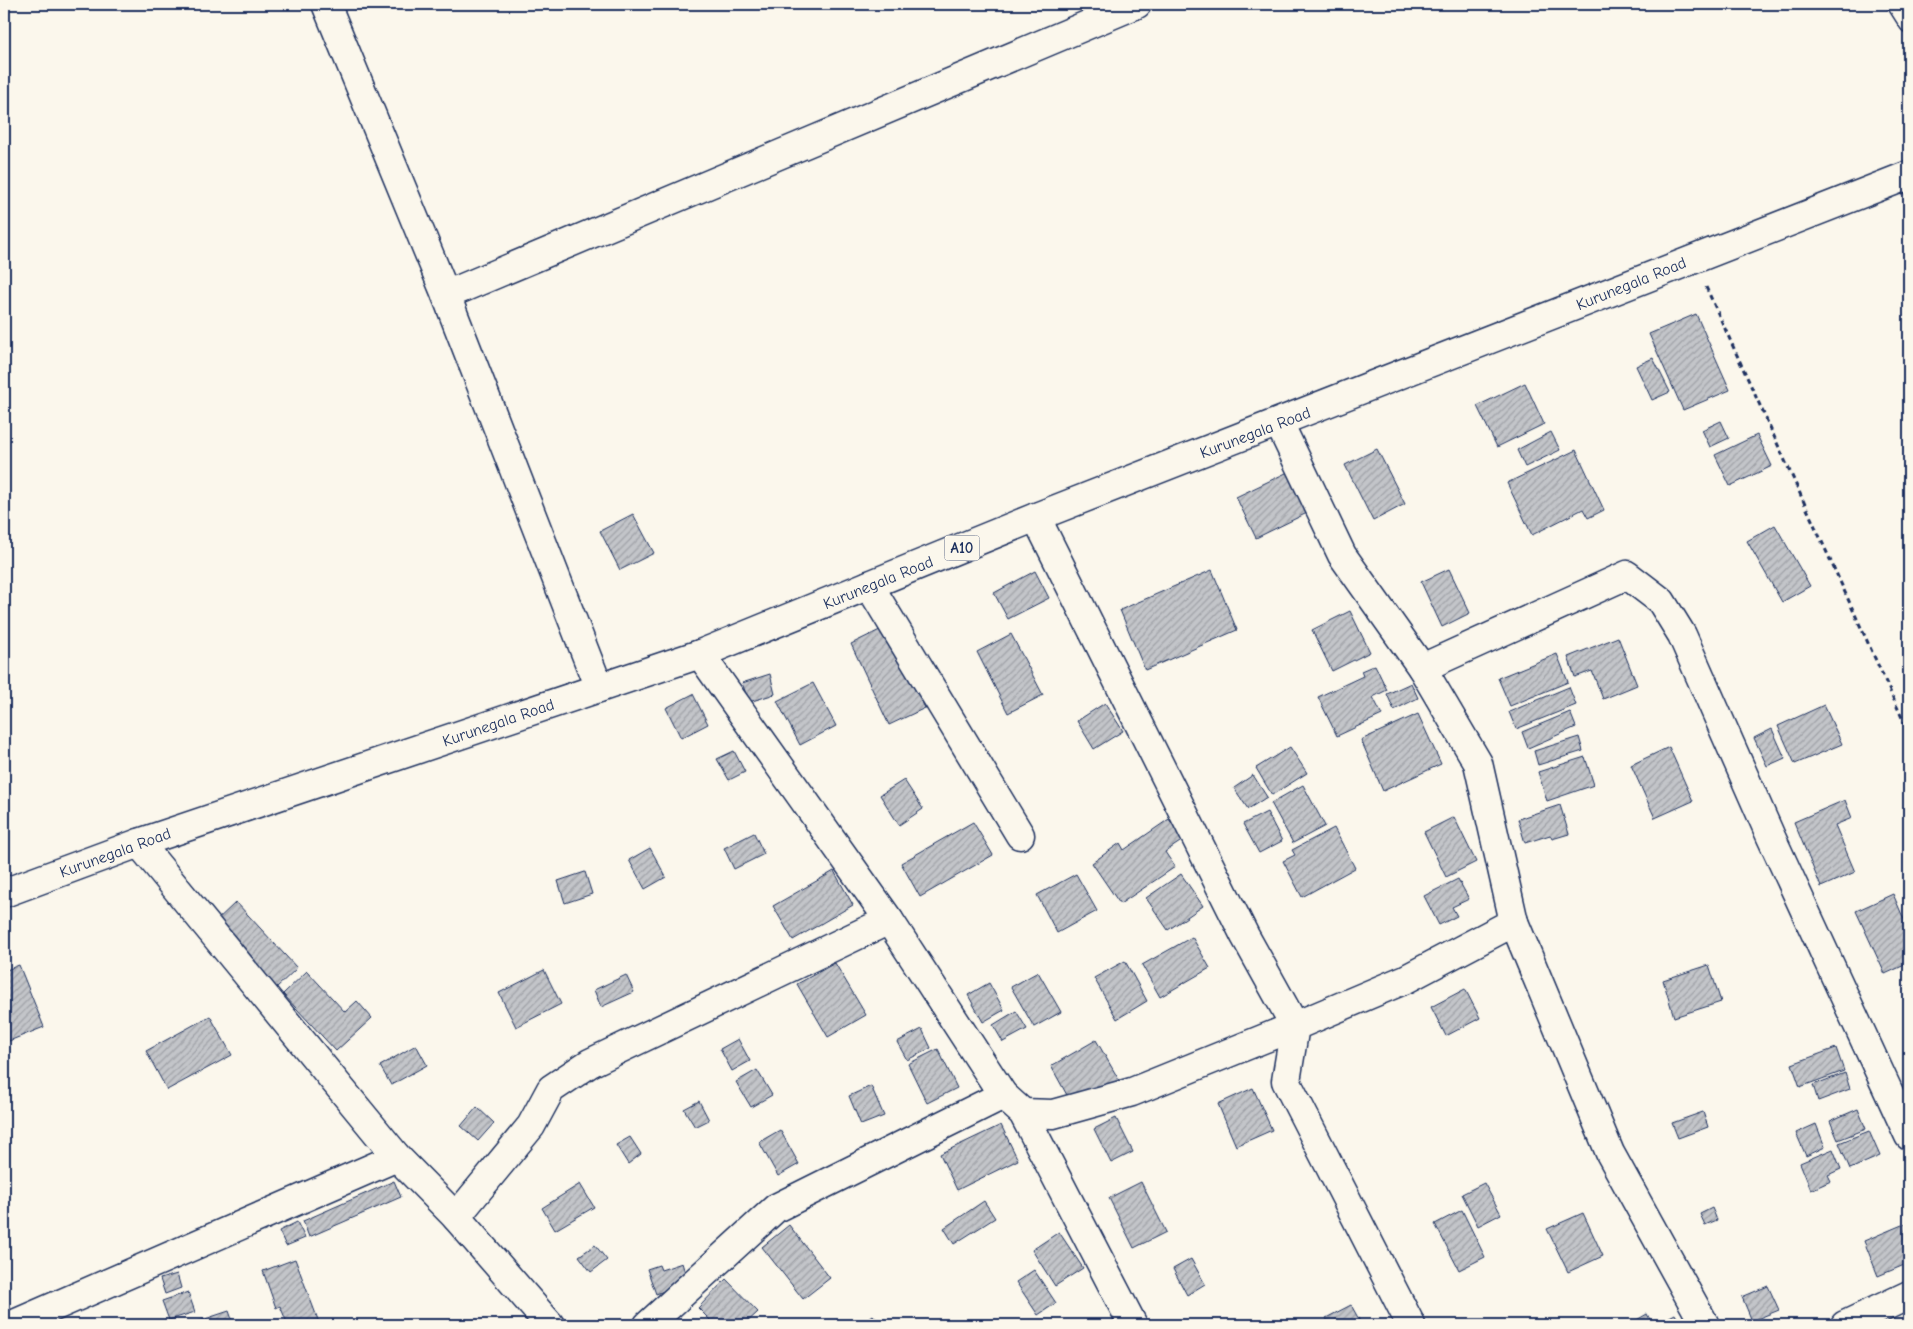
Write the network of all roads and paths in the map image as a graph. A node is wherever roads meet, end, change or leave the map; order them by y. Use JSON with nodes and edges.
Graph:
{"nodes":[{"id":1,"x":326,"y":4,"type":"edge"},
{"id":2,"x":1137,"y":4,"type":"edge"},
{"id":3,"x":1897,"y":4,"type":"edge"},
{"id":4,"x":1909,"y":23,"type":"edge"},
{"id":5,"x":1909,"y":175,"type":"edge"},
{"id":6,"x":1693,"y":259,"type":"junction"},
{"id":7,"x":446,"y":295,"type":"junction"},
{"id":8,"x":1279,"y":423,"type":"junction"},
{"id":9,"x":1036,"y":517,"type":"junction"},
{"id":10,"x":870,"y":585,"type":"junction"},
{"id":11,"x":700,"y":654,"type":"junction"},
{"id":12,"x":1422,"y":668,"type":"junction"},
{"id":13,"x":599,"y":688,"type":"junction"},
{"id":14,"x":1909,"y":733,"type":"edge"},
{"id":15,"x":1020,"y":835,"type":"dead end"},
{"id":16,"x":139,"y":842,"type":"junction"},
{"id":17,"x":4,"y":893,"type":"edge"},
{"id":18,"x":889,"y":920,"type":"junction"},
{"id":19,"x":1514,"y":922,"type":"junction"},
{"id":20,"x":1295,"y":1026,"type":"junction"},
{"id":21,"x":1003,"y":1095,"type":"junction"},
{"id":22,"x":1024,"y":1113,"type":"junction"},
{"id":23,"x":1909,"y":1136,"type":"edge"},
{"id":24,"x":397,"y":1157,"type":"junction"},
{"id":25,"x":456,"y":1217,"type":"junction"},
{"id":26,"x":1909,"y":1295,"type":"edge"},
{"id":27,"x":12,"y":1325,"type":"edge"},
{"id":28,"x":550,"y":1325,"type":"edge"},
{"id":29,"x":648,"y":1325,"type":"edge"},
{"id":30,"x":1133,"y":1325,"type":"edge"},
{"id":31,"x":1411,"y":1325,"type":"edge"},
{"id":32,"x":1704,"y":1325,"type":"edge"},
{"id":33,"x":1846,"y":1325,"type":"edge"}],
"edges":[{"from":1,"to":7,"type":"main road"},
{"from":2,"to":7,"type":"main road"},
{"from":3,"to":4,"type":"lane"},
{"from":5,"to":6,"type":"main road","name":"Kurunegala Road","number":"A10"},
{"from":6,"to":8,"type":"main road","name":"Kurunegala Road","number":"A10"},
{"from":6,"to":14,"type":"path"},
{"from":7,"to":13,"type":"main road"},
{"from":8,"to":9,"type":"main road","name":"Kurunegala Road","number":"A10"},
{"from":8,"to":12,"type":"main road"},
{"from":9,"to":10,"type":"main road","name":"Kurunegala Road","number":"A10"},
{"from":9,"to":20,"type":"main road"},
{"from":10,"to":11,"type":"main road","name":"Kurunegala Road","number":"A10"},
{"from":10,"to":15,"type":"main road"},
{"from":11,"to":13,"type":"main road","name":"Kurunegala Road","number":"A10"},
{"from":11,"to":18,"type":"main road"},
{"from":12,"to":19,"type":"main road"},
{"from":12,"to":23,"type":"main road"},
{"from":13,"to":16,"type":"main road","name":"Kurunegala Road","number":"A10"},
{"from":16,"to":17,"type":"main road","name":"Kurunegala Road","number":"A10"},
{"from":16,"to":24,"type":"main road"},
{"from":18,"to":21,"type":"main road"},
{"from":18,"to":25,"type":"main road"},
{"from":19,"to":20,"type":"main road"},
{"from":19,"to":32,"type":"main road"},
{"from":20,"to":22,"type":"main road"},
{"from":20,"to":31,"type":"main road"},
{"from":21,"to":22,"type":"main road"},
{"from":21,"to":29,"type":"main road"},
{"from":22,"to":30,"type":"main road"},
{"from":24,"to":25,"type":"main road"},
{"from":24,"to":27,"type":"main road"},
{"from":25,"to":28,"type":"main road"},
{"from":26,"to":33,"type":"main road"}]}
